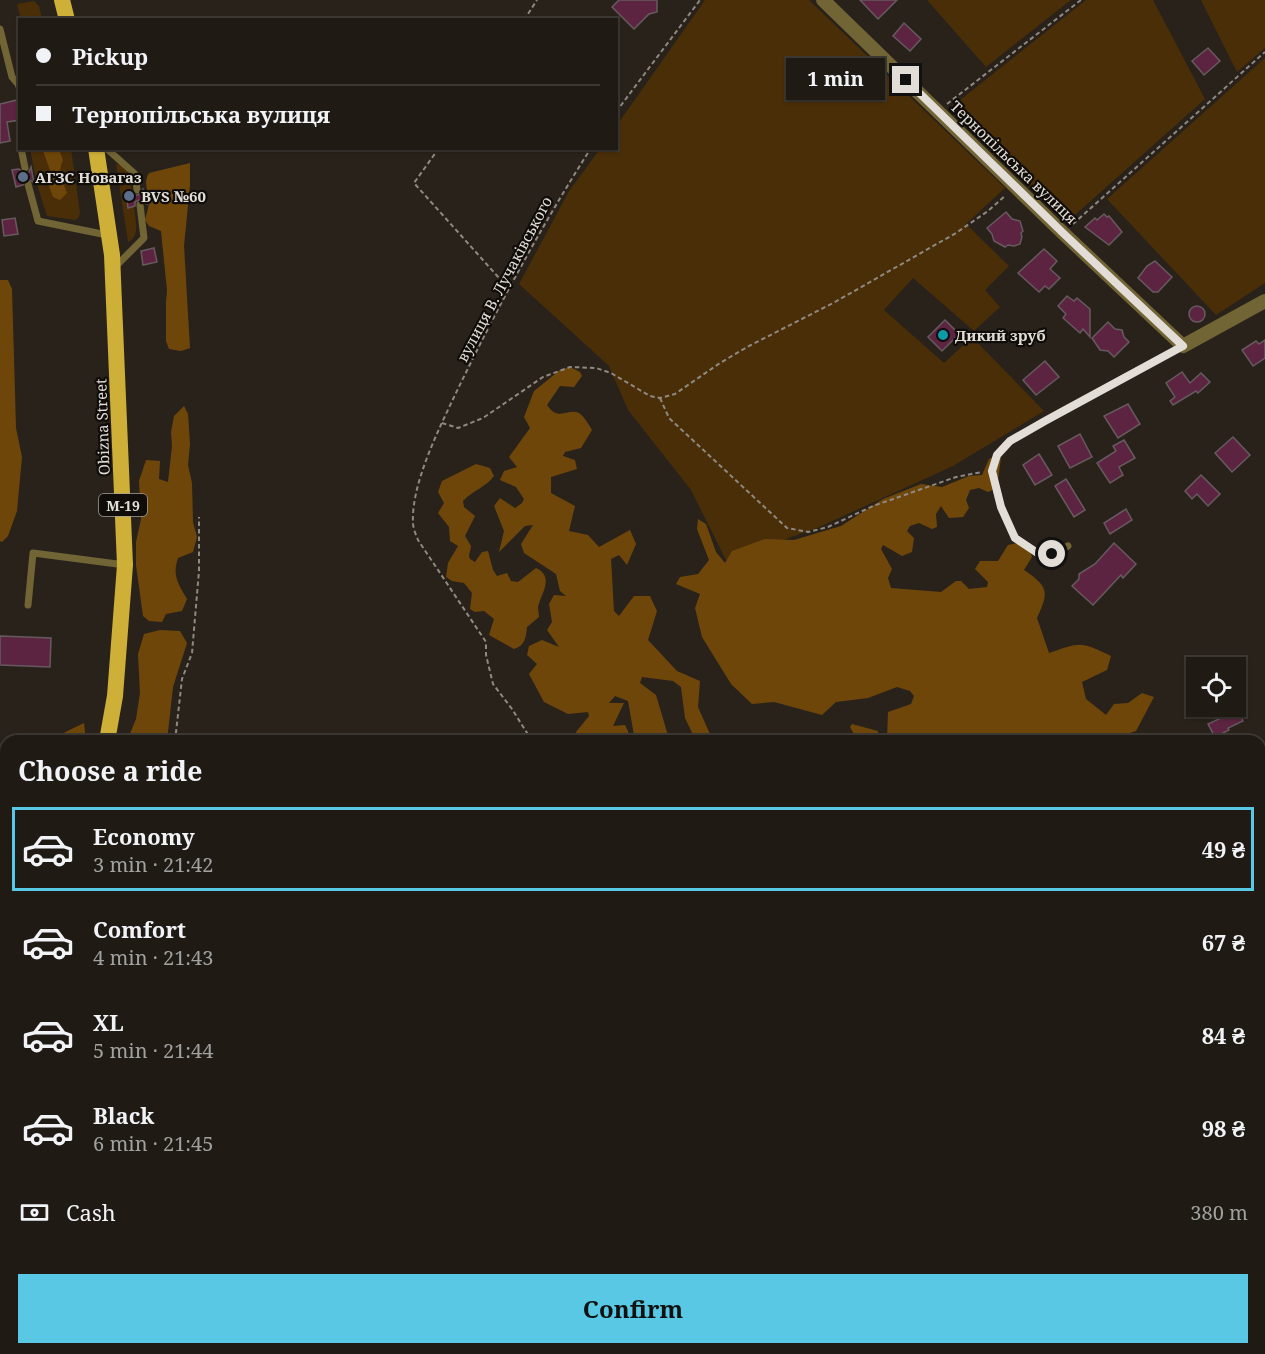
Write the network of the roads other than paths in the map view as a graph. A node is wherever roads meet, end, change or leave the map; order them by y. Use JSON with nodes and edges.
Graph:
{"nodes":[{"id":1,"x":62,"y":0,"type":"edge"},
{"id":2,"x":823,"y":0,"type":"edge"},
{"id":3,"x":66,"y":18,"type":"edge"},
{"id":4,"x":0,"y":28,"type":"edge"},
{"id":5,"x":18,"y":84,"type":"edge"},
{"id":6,"x":21,"y":150,"type":"edge"},
{"id":7,"x":96,"y":150,"type":"edge"},
{"id":8,"x":108,"y":150,"type":"edge"},
{"id":9,"x":25,"y":168,"type":"dead end"},
{"id":10,"x":28,"y":184,"type":"dead end"},
{"id":11,"x":137,"y":190,"type":"dead end"},
{"id":12,"x":140,"y":205,"type":"dead end"},
{"id":13,"x":110,"y":235,"type":"junction"},
{"id":14,"x":113,"y":269,"type":"junction"},
{"id":15,"x":1265,"y":301,"type":"edge"},
{"id":16,"x":1183,"y":346,"type":"junction"},
{"id":17,"x":1068,"y":546,"type":"dead end"},
{"id":18,"x":125,"y":565,"type":"junction"},
{"id":19,"x":28,"y":606,"type":"dead end"},
{"id":20,"x":108,"y":735,"type":"edge"}],
"edges":[{"from":1,"to":3,"type":"highway"},
{"from":2,"to":16,"type":"street","name":"Тернопільська вулиця"},
{"from":4,"to":5,"type":"lane"},
{"from":6,"to":9,"type":"lane"},
{"from":7,"to":13,"type":"highway","name":"Obizna Street","number":"М-19"},
{"from":8,"to":11,"type":"lane"},
{"from":10,"to":13,"type":"lane"},
{"from":12,"to":14,"type":"lane"},
{"from":13,"to":14,"type":"highway","name":"Obizna Street","number":"М-19"},
{"from":14,"to":18,"type":"highway","name":"Obizna Street","number":"М-19"},
{"from":15,"to":16,"type":"street"},
{"from":16,"to":17,"type":"lane"},
{"from":18,"to":19,"type":"lane"},
{"from":18,"to":20,"type":"highway","name":"Obizna Street","number":"М-19"}]}
